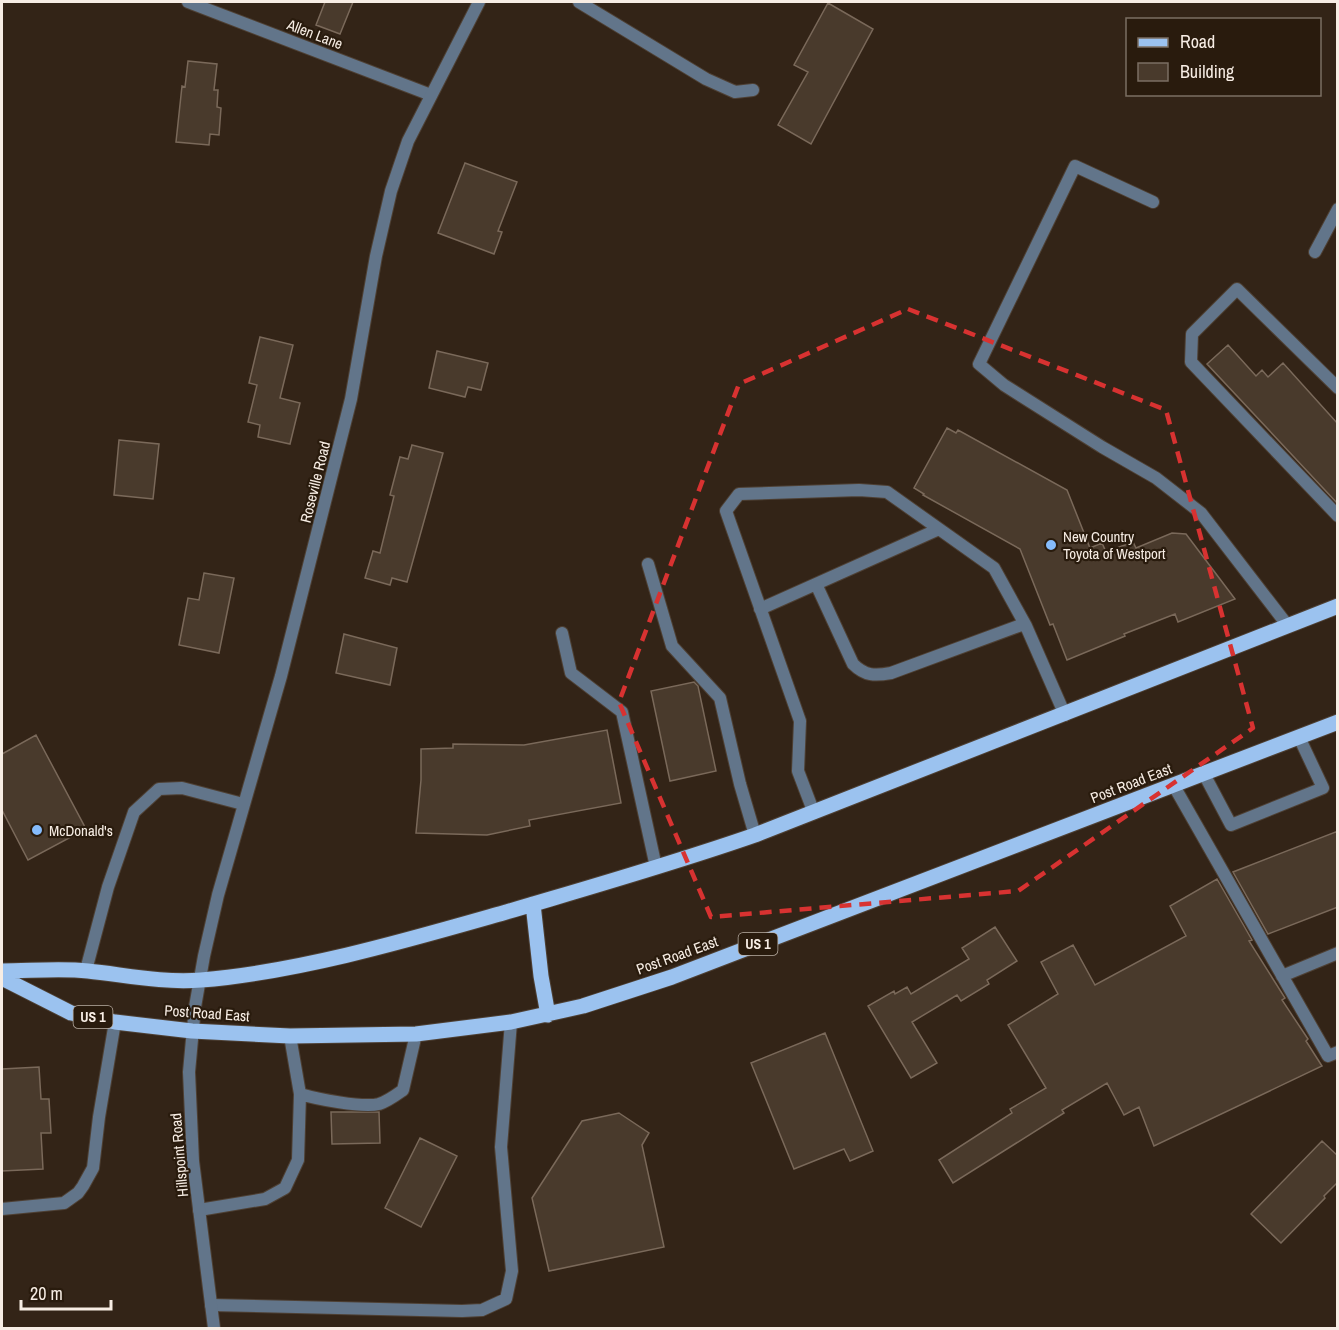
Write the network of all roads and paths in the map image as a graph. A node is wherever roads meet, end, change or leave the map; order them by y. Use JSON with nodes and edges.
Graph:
{"nodes":[{"id":1,"x":188,"y":2,"type":"edge"},
{"id":2,"x":479,"y":2,"type":"edge"},
{"id":3,"x":579,"y":2,"type":"edge"},
{"id":4,"x":753,"y":90,"type":"dead end"},
{"id":5,"x":431,"y":95,"type":"junction"},
{"id":6,"x":1153,"y":202,"type":"dead end"},
{"id":7,"x":1338,"y":209,"type":"edge"},
{"id":8,"x":1315,"y":252,"type":"dead end"},
{"id":9,"x":1338,"y":388,"type":"edge"},
{"id":10,"x":1338,"y":516,"type":"edge"},
{"id":11,"x":939,"y":529,"type":"junction"},
{"id":12,"x":648,"y":564,"type":"dead end"},
{"id":13,"x":816,"y":584,"type":"junction"},
{"id":14,"x":1338,"y":606,"type":"edge"},
{"id":15,"x":760,"y":609,"type":"junction"},
{"id":16,"x":1024,"y":624,"type":"junction"},
{"id":17,"x":1288,"y":626,"type":"junction"},
{"id":18,"x":562,"y":633,"type":"dead end"},
{"id":19,"x":1065,"y":715,"type":"junction"},
{"id":20,"x":1338,"y":722,"type":"edge"},
{"id":21,"x":1299,"y":737,"type":"junction"},
{"id":22,"x":1204,"y":774,"type":"junction"},
{"id":23,"x":1174,"y":786,"type":"junction"},
{"id":24,"x":243,"y":804,"type":"junction"},
{"id":25,"x":814,"y":813,"type":"junction"},
{"id":26,"x":755,"y":835,"type":"junction"},
{"id":27,"x":656,"y":867,"type":"junction"},
{"id":28,"x":533,"y":904,"type":"junction"},
{"id":29,"x":1338,"y":952,"type":"edge"},
{"id":30,"x":86,"y":970,"type":"junction"},
{"id":31,"x":2,"y":971,"type":"edge"},
{"id":32,"x":1282,"y":976,"type":"junction"},
{"id":33,"x":2,"y":978,"type":"edge"},
{"id":34,"x":200,"y":980,"type":"junction"},
{"id":35,"x":548,"y":1015,"type":"junction"},
{"id":36,"x":115,"y":1022,"type":"junction"},
{"id":37,"x":511,"y":1023,"type":"junction"},
{"id":38,"x":192,"y":1031,"type":"junction"},
{"id":39,"x":416,"y":1034,"type":"junction"},
{"id":40,"x":290,"y":1036,"type":"junction"},
{"id":41,"x":1338,"y":1052,"type":"edge"},
{"id":42,"x":300,"y":1094,"type":"junction"},
{"id":43,"x":2,"y":1209,"type":"edge"},
{"id":44,"x":199,"y":1210,"type":"junction"},
{"id":45,"x":211,"y":1305,"type":"junction"},
{"id":46,"x":214,"y":1329,"type":"edge"}],
"edges":[{"from":1,"to":5,"type":"street","name":"Allen Lane"},
{"from":2,"to":5,"type":"street","name":"Roseville Road"},
{"from":3,"to":4,"type":"street"},
{"from":5,"to":24,"type":"street","name":"Roseville Road"},
{"from":6,"to":17,"type":"street"},
{"from":7,"to":8,"type":"street"},
{"from":9,"to":10,"type":"street"},
{"from":11,"to":13,"type":"street"},
{"from":11,"to":15,"type":"street"},
{"from":11,"to":16,"type":"street"},
{"from":12,"to":26,"type":"street"},
{"from":13,"to":15,"type":"street"},
{"from":13,"to":16,"type":"street"},
{"from":14,"to":17,"type":"main road","name":"Post Road East"},
{"from":15,"to":25,"type":"street"},
{"from":16,"to":19,"type":"street"},
{"from":17,"to":19,"type":"main road","name":"Post Road East"},
{"from":18,"to":27,"type":"street"},
{"from":19,"to":25,"type":"main road","name":"Post Road East"},
{"from":20,"to":21,"type":"main road","name":"Post Road East","number":"US 1"},
{"from":21,"to":22,"type":"main road","name":"Post Road East","number":"US 1"},
{"from":21,"to":22,"type":"street"},
{"from":22,"to":23,"type":"main road","name":"Post Road East","number":"US 1"},
{"from":23,"to":32,"type":"street"},
{"from":23,"to":35,"type":"main road","name":"Post Road East","number":"US 1"},
{"from":24,"to":30,"type":"street"},
{"from":24,"to":34,"type":"street","name":"Roseville Road"},
{"from":25,"to":26,"type":"main road","name":"Post Road East"},
{"from":26,"to":27,"type":"main road","name":"Post Road East"},
{"from":27,"to":28,"type":"main road","name":"Post Road East"},
{"from":28,"to":34,"type":"main road","name":"Post Road East"},
{"from":28,"to":35,"type":"main road"},
{"from":29,"to":32,"type":"street"},
{"from":30,"to":31,"type":"main road","name":"Post Road East"},
{"from":30,"to":34,"type":"main road","name":"Post Road East"},
{"from":32,"to":41,"type":"street"},
{"from":33,"to":36,"type":"main road","name":"Post Road East","number":"US 1"},
{"from":34,"to":38,"type":"street","name":"Hillspoint Road"},
{"from":35,"to":37,"type":"main road","name":"Post Road East","number":"US 1"},
{"from":36,"to":38,"type":"main road","name":"Post Road East","number":"US 1"},
{"from":36,"to":43,"type":"street"},
{"from":37,"to":39,"type":"main road","name":"Post Road East","number":"US 1"},
{"from":37,"to":45,"type":"street"},
{"from":38,"to":40,"type":"main road","name":"Post Road East","number":"US 1"},
{"from":38,"to":44,"type":"street","name":"Hillspoint Road"},
{"from":39,"to":40,"type":"main road","name":"Post Road East","number":"US 1"},
{"from":39,"to":42,"type":"street"},
{"from":40,"to":42,"type":"street"},
{"from":42,"to":44,"type":"street"},
{"from":44,"to":45,"type":"street","name":"Hillspoint Road"},
{"from":45,"to":46,"type":"street","name":"Hillspoint Road"}]}
